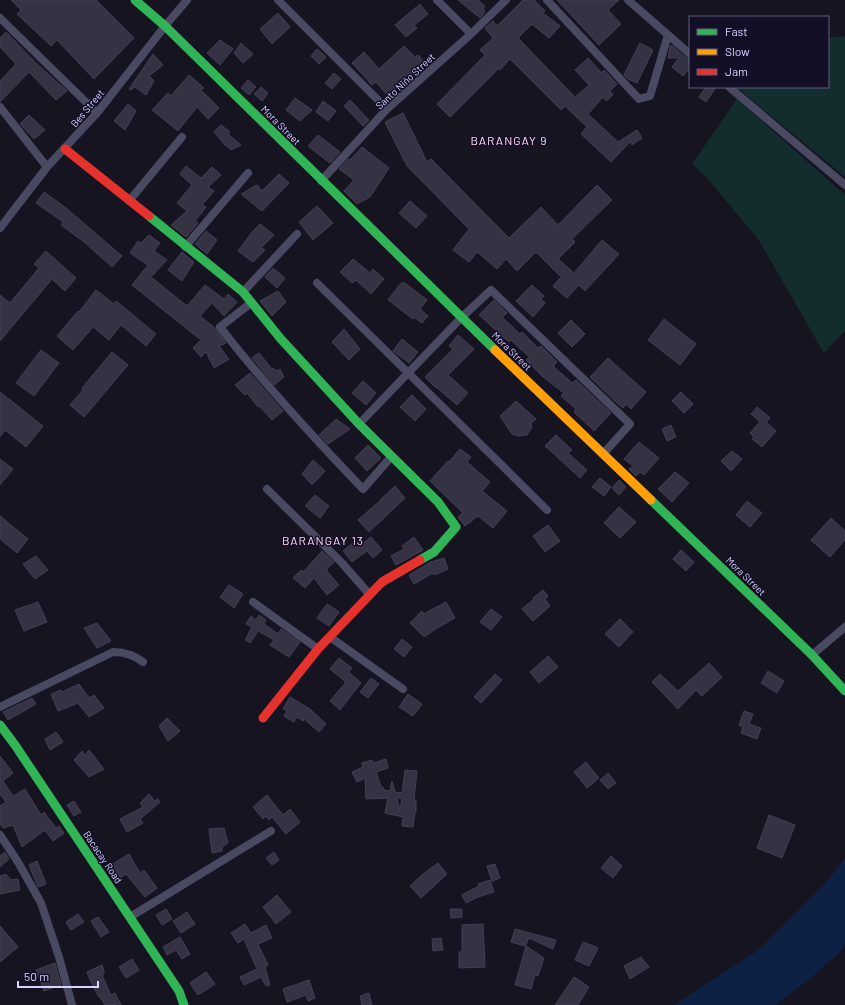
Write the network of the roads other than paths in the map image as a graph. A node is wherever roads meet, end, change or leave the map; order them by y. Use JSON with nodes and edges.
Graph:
{"nodes":[{"id":1,"x":135,"y":0,"type":"edge"},
{"id":2,"x":187,"y":0,"type":"edge"},
{"id":3,"x":278,"y":0,"type":"edge"},
{"id":4,"x":437,"y":0,"type":"edge"},
{"id":5,"x":506,"y":0,"type":"edge"},
{"id":6,"x":547,"y":0,"type":"edge"},
{"id":7,"x":628,"y":0,"type":"edge"},
{"id":8,"x":0,"y":18,"type":"edge"},
{"id":9,"x":166,"y":26,"type":"junction"},
{"id":10,"x":471,"y":34,"type":"junction"},
{"id":11,"x":668,"y":35,"type":"junction"},
{"id":12,"x":689,"y":53,"type":"edge"},
{"id":13,"x":730,"y":88,"type":"edge"},
{"id":14,"x":0,"y":107,"type":"edge"},
{"id":15,"x":387,"y":109,"type":"junction"},
{"id":16,"x":97,"y":113,"type":"junction"},
{"id":17,"x":182,"y":137,"type":"dead end"},
{"id":18,"x":65,"y":149,"type":"junction"},
{"id":19,"x":48,"y":167,"type":"junction"},
{"id":20,"x":248,"y":173,"type":"dead end"},
{"id":21,"x":321,"y":181,"type":"junction"},
{"id":22,"x":845,"y":185,"type":"edge"},
{"id":23,"x":129,"y":201,"type":"junction"},
{"id":24,"x":0,"y":228,"type":"edge"},
{"id":25,"x":297,"y":234,"type":"dead end"},
{"id":26,"x":185,"y":247,"type":"junction"},
{"id":27,"x":317,"y":283,"type":"dead end"},
{"id":28,"x":243,"y":292,"type":"junction"},
{"id":29,"x":251,"y":303,"type":"junction"},
{"id":30,"x":461,"y":318,"type":"junction"},
{"id":31,"x":407,"y":372,"type":"junction"},
{"id":32,"x":359,"y":424,"type":"junction"},
{"id":33,"x":603,"y":454,"type":"junction"},
{"id":34,"x":390,"y":456,"type":"junction"},
{"id":35,"x":267,"y":489,"type":"dead end"},
{"id":36,"x":547,"y":510,"type":"dead end"},
{"id":37,"x":370,"y":595,"type":"junction"},
{"id":38,"x":253,"y":602,"type":"dead end"},
{"id":39,"x":845,"y":627,"type":"edge"},
{"id":40,"x":330,"y":637,"type":"junction"},
{"id":41,"x":318,"y":649,"type":"junction"},
{"id":42,"x":812,"y":655,"type":"junction"},
{"id":43,"x":143,"y":662,"type":"dead end"},
{"id":44,"x":403,"y":689,"type":"dead end"},
{"id":45,"x":845,"y":691,"type":"edge"},
{"id":46,"x":0,"y":707,"type":"edge"},
{"id":47,"x":263,"y":718,"type":"dead end"},
{"id":48,"x":0,"y":725,"type":"edge"},
{"id":49,"x":271,"y":831,"type":"dead end"},
{"id":50,"x":0,"y":835,"type":"edge"},
{"id":51,"x":130,"y":917,"type":"junction"},
{"id":52,"x":72,"y":1005,"type":"edge"},
{"id":53,"x":184,"y":1005,"type":"edge"}],
"edges":[{"from":1,"to":9,"type":"street","name":"Mora Street"},
{"from":2,"to":9,"type":"street","name":"Bes Street"},
{"from":3,"to":15,"type":"street"},
{"from":4,"to":10,"type":"street"},
{"from":5,"to":10,"type":"street","name":"Santo Niño Street"},
{"from":6,"to":11,"type":"street"},
{"from":7,"to":11,"type":"street"},
{"from":8,"to":16,"type":"street"},
{"from":9,"to":16,"type":"street","name":"Bes Street"},
{"from":9,"to":21,"type":"street","name":"Mora Street"},
{"from":10,"to":15,"type":"street","name":"Santo Niño Street"},
{"from":11,"to":12,"type":"street"},
{"from":13,"to":22,"type":"street"},
{"from":14,"to":19,"type":"street"},
{"from":15,"to":21,"type":"street","name":"Santo Niño Street"},
{"from":16,"to":18,"type":"street","name":"Bes Street"},
{"from":17,"to":23,"type":"street"},
{"from":18,"to":19,"type":"street","name":"Bes Street"},
{"from":18,"to":23,"type":"street"},
{"from":19,"to":24,"type":"street","name":"Bes Street"},
{"from":20,"to":26,"type":"street"},
{"from":21,"to":30,"type":"street","name":"Mora Street"},
{"from":23,"to":26,"type":"street"},
{"from":25,"to":28,"type":"street"},
{"from":26,"to":28,"type":"street"},
{"from":27,"to":31,"type":"street"},
{"from":28,"to":29,"type":"street"},
{"from":29,"to":32,"type":"street"},
{"from":29,"to":34,"type":"street"},
{"from":30,"to":31,"type":"street"},
{"from":30,"to":33,"type":"street","name":"Mora Street"},
{"from":30,"to":33,"type":"street"},
{"from":31,"to":32,"type":"street"},
{"from":31,"to":36,"type":"street"},
{"from":32,"to":34,"type":"street"},
{"from":33,"to":42,"type":"street","name":"Mora Street"},
{"from":34,"to":37,"type":"street"},
{"from":35,"to":37,"type":"street"},
{"from":37,"to":40,"type":"street"},
{"from":38,"to":41,"type":"street"},
{"from":39,"to":42,"type":"street"},
{"from":40,"to":41,"type":"street"},
{"from":40,"to":44,"type":"street"},
{"from":41,"to":47,"type":"street"},
{"from":42,"to":45,"type":"street","name":"Mora Street"},
{"from":43,"to":46,"type":"street"},
{"from":48,"to":51,"type":"street","name":"Bacacay Road"},
{"from":49,"to":51,"type":"street"},
{"from":50,"to":52,"type":"street"},
{"from":51,"to":53,"type":"street","name":"Bacacay Road"}]}
